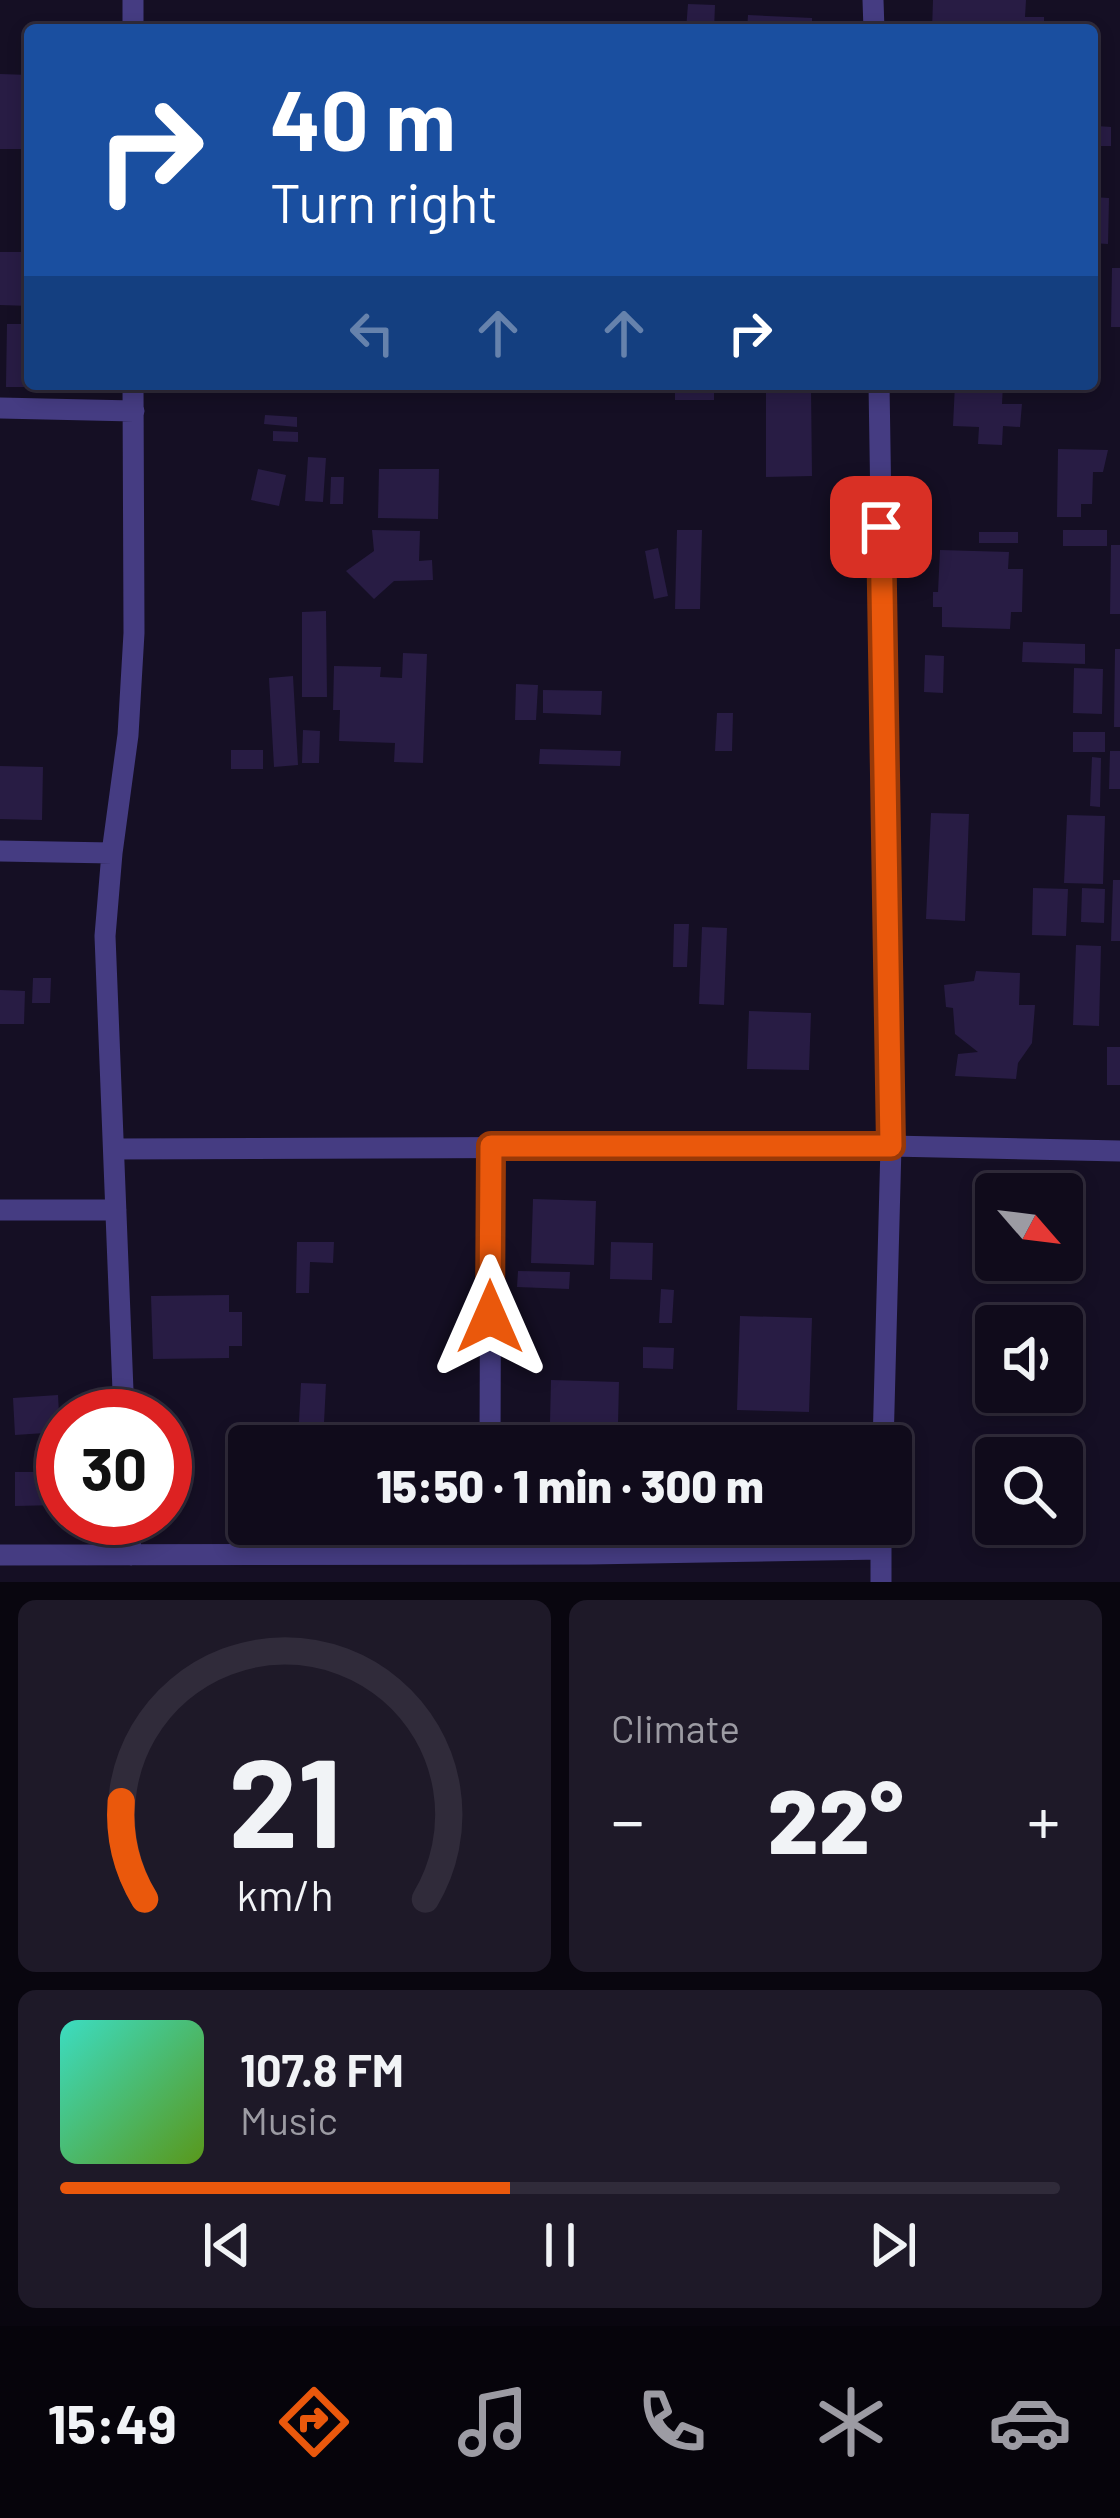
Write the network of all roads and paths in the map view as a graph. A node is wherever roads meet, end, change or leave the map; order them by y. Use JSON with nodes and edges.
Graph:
{"nodes":[{"id":1,"x":134,"y":390,"type":"edge"},
{"id":2,"x":879,"y":390,"type":"edge"},
{"id":3,"x":0,"y":408,"type":"edge"},
{"id":4,"x":134,"y":411,"type":"junction"},
{"id":5,"x":0,"y":851,"type":"edge"},
{"id":6,"x":112,"y":853,"type":"junction"},
{"id":7,"x":491,"y":1146,"type":"junction"},
{"id":8,"x":891,"y":1146,"type":"junction"},
{"id":9,"x":116,"y":1149,"type":"junction"},
{"id":10,"x":1120,"y":1151,"type":"edge"},
{"id":11,"x":0,"y":1210,"type":"edge"},
{"id":12,"x":116,"y":1210,"type":"junction"},
{"id":13,"x":123,"y":1389,"type":"edge"},
{"id":14,"x":490,"y":1425,"type":"edge"},
{"id":15,"x":884,"y":1425,"type":"edge"},
{"id":16,"x":130,"y":1545,"type":"edge"},
{"id":17,"x":490,"y":1545,"type":"edge"},
{"id":18,"x":880,"y":1545,"type":"edge"},
{"id":19,"x":880,"y":1549,"type":"junction"},
{"id":20,"x":490,"y":1554,"type":"junction"},
{"id":21,"x":131,"y":1555,"type":"junction"},
{"id":22,"x":0,"y":1556,"type":"edge"},
{"id":23,"x":881,"y":1582,"type":"edge"}],
"edges":[{"from":1,"to":4,"type":"street"},
{"from":2,"to":8,"type":"street"},
{"from":3,"to":4,"type":"street"},
{"from":4,"to":6,"type":"street"},
{"from":5,"to":6,"type":"street"},
{"from":6,"to":9,"type":"street"},
{"from":7,"to":8,"type":"street"},
{"from":7,"to":9,"type":"street"},
{"from":7,"to":14,"type":"street"},
{"from":8,"to":10,"type":"street"},
{"from":8,"to":15,"type":"street"},
{"from":9,"to":12,"type":"street"},
{"from":11,"to":12,"type":"street"},
{"from":12,"to":13,"type":"street"},
{"from":16,"to":21,"type":"street"},
{"from":17,"to":20,"type":"street"},
{"from":18,"to":19,"type":"street"},
{"from":19,"to":20,"type":"street"},
{"from":19,"to":23,"type":"street"},
{"from":20,"to":21,"type":"street"},
{"from":21,"to":22,"type":"street"}]}
